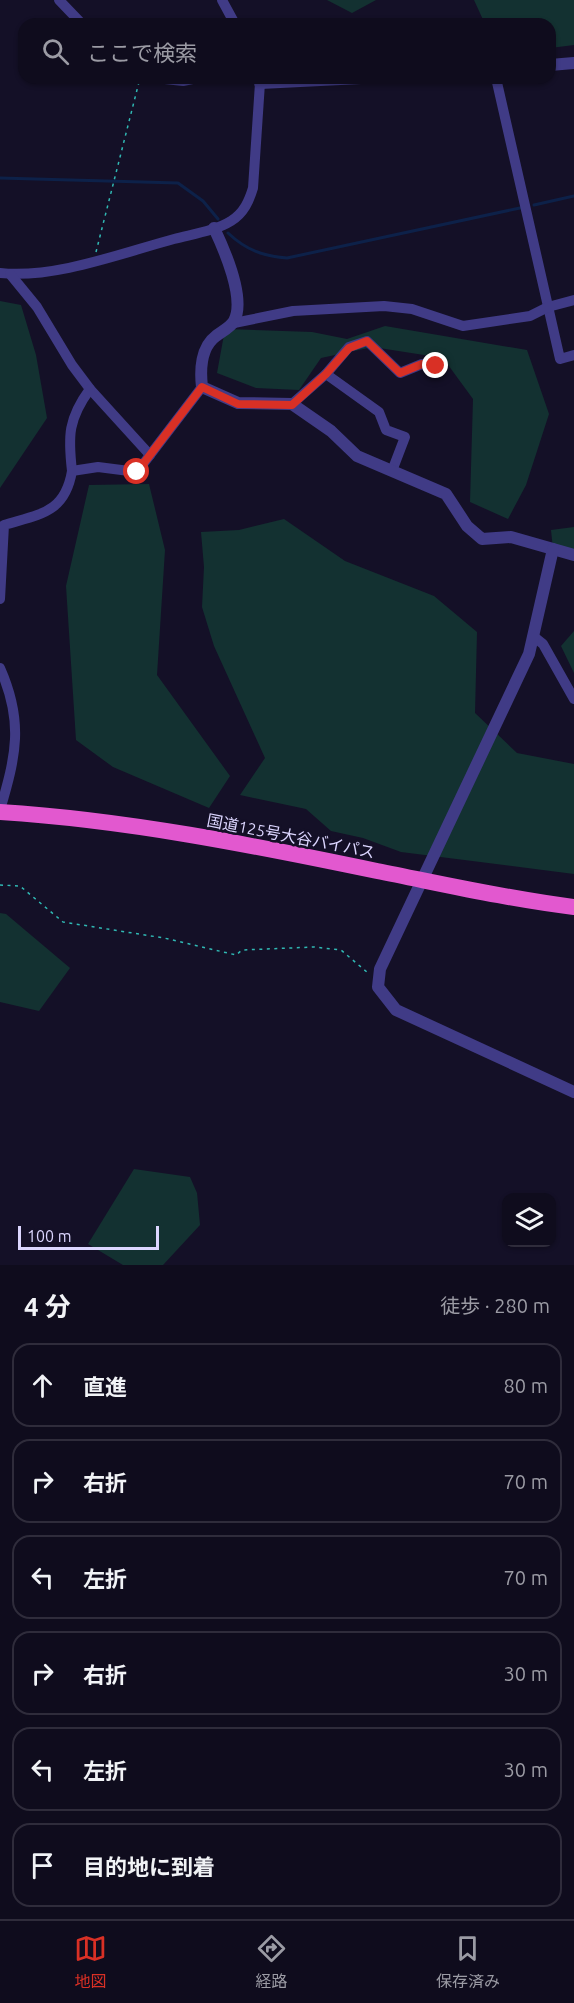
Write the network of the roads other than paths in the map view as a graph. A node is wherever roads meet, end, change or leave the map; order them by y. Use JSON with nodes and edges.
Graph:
{"nodes":[{"id":1,"x":59,"y":0,"type":"edge"},
{"id":2,"x":222,"y":0,"type":"edge"},
{"id":3,"x":76,"y":18,"type":"edge"},
{"id":4,"x":232,"y":18,"type":"edge"},
{"id":5,"x":574,"y":63,"type":"edge"},
{"id":6,"x":556,"y":64,"type":"edge"},
{"id":7,"x":259,"y":84,"type":"edge"},
{"id":8,"x":497,"y":84,"type":"edge"},
{"id":9,"x":214,"y":228,"type":"junction"},
{"id":10,"x":5,"y":273,"type":"edge"},
{"id":11,"x":574,"y":300,"type":"edge"},
{"id":12,"x":548,"y":307,"type":"junction"},
{"id":13,"x":234,"y":323,"type":"junction"},
{"id":14,"x":574,"y":355,"type":"edge"},
{"id":15,"x":436,"y":366,"type":"dead end"},
{"id":16,"x":326,"y":374,"type":"junction"},
{"id":17,"x":202,"y":387,"type":"junction"},
{"id":18,"x":90,"y":389,"type":"junction"},
{"id":19,"x":292,"y":405,"type":"junction"},
{"id":20,"x":150,"y":455,"type":"junction"},
{"id":21,"x":72,"y":471,"type":"junction"},
{"id":22,"x":392,"y":471,"type":"junction"},
{"id":23,"x":2,"y":522,"type":"edge"},
{"id":24,"x":553,"y":549,"type":"junction"},
{"id":25,"x":574,"y":555,"type":"edge"},
{"id":26,"x":0,"y":598,"type":"edge"},
{"id":27,"x":533,"y":636,"type":"junction"},
{"id":28,"x":0,"y":668,"type":"edge"},
{"id":29,"x":574,"y":699,"type":"edge"},
{"id":30,"x":0,"y":811,"type":"edge"},
{"id":31,"x":422,"y":880,"type":"junction"},
{"id":32,"x":574,"y":906,"type":"edge"},
{"id":33,"x":574,"y":1092,"type":"edge"}],
"edges":[{"from":1,"to":3,"type":"street"},
{"from":2,"to":4,"type":"street"},
{"from":5,"to":6,"type":"street"},
{"from":7,"to":9,"type":"street"},
{"from":8,"to":12,"type":"street"},
{"from":9,"to":10,"type":"street"},
{"from":9,"to":13,"type":"street"},
{"from":10,"to":18,"type":"street"},
{"from":11,"to":12,"type":"street"},
{"from":12,"to":13,"type":"street"},
{"from":12,"to":14,"type":"street"},
{"from":13,"to":17,"type":"street"},
{"from":15,"to":16,"type":"street"},
{"from":16,"to":19,"type":"street"},
{"from":16,"to":22,"type":"street"},
{"from":17,"to":19,"type":"street"},
{"from":17,"to":20,"type":"street"},
{"from":18,"to":20,"type":"street"},
{"from":18,"to":21,"type":"street"},
{"from":19,"to":22,"type":"street"},
{"from":20,"to":21,"type":"street"},
{"from":21,"to":23,"type":"street"},
{"from":22,"to":24,"type":"street"},
{"from":23,"to":26,"type":"street"},
{"from":24,"to":25,"type":"street"},
{"from":24,"to":27,"type":"street"},
{"from":27,"to":29,"type":"street"},
{"from":27,"to":31,"type":"street"},
{"from":28,"to":30,"type":"street"},
{"from":30,"to":31,"type":"highway","name":"国道125号大谷バイパス"},
{"from":31,"to":32,"type":"highway","name":"国道125号大谷バイパス"},
{"from":31,"to":33,"type":"street"}]}
